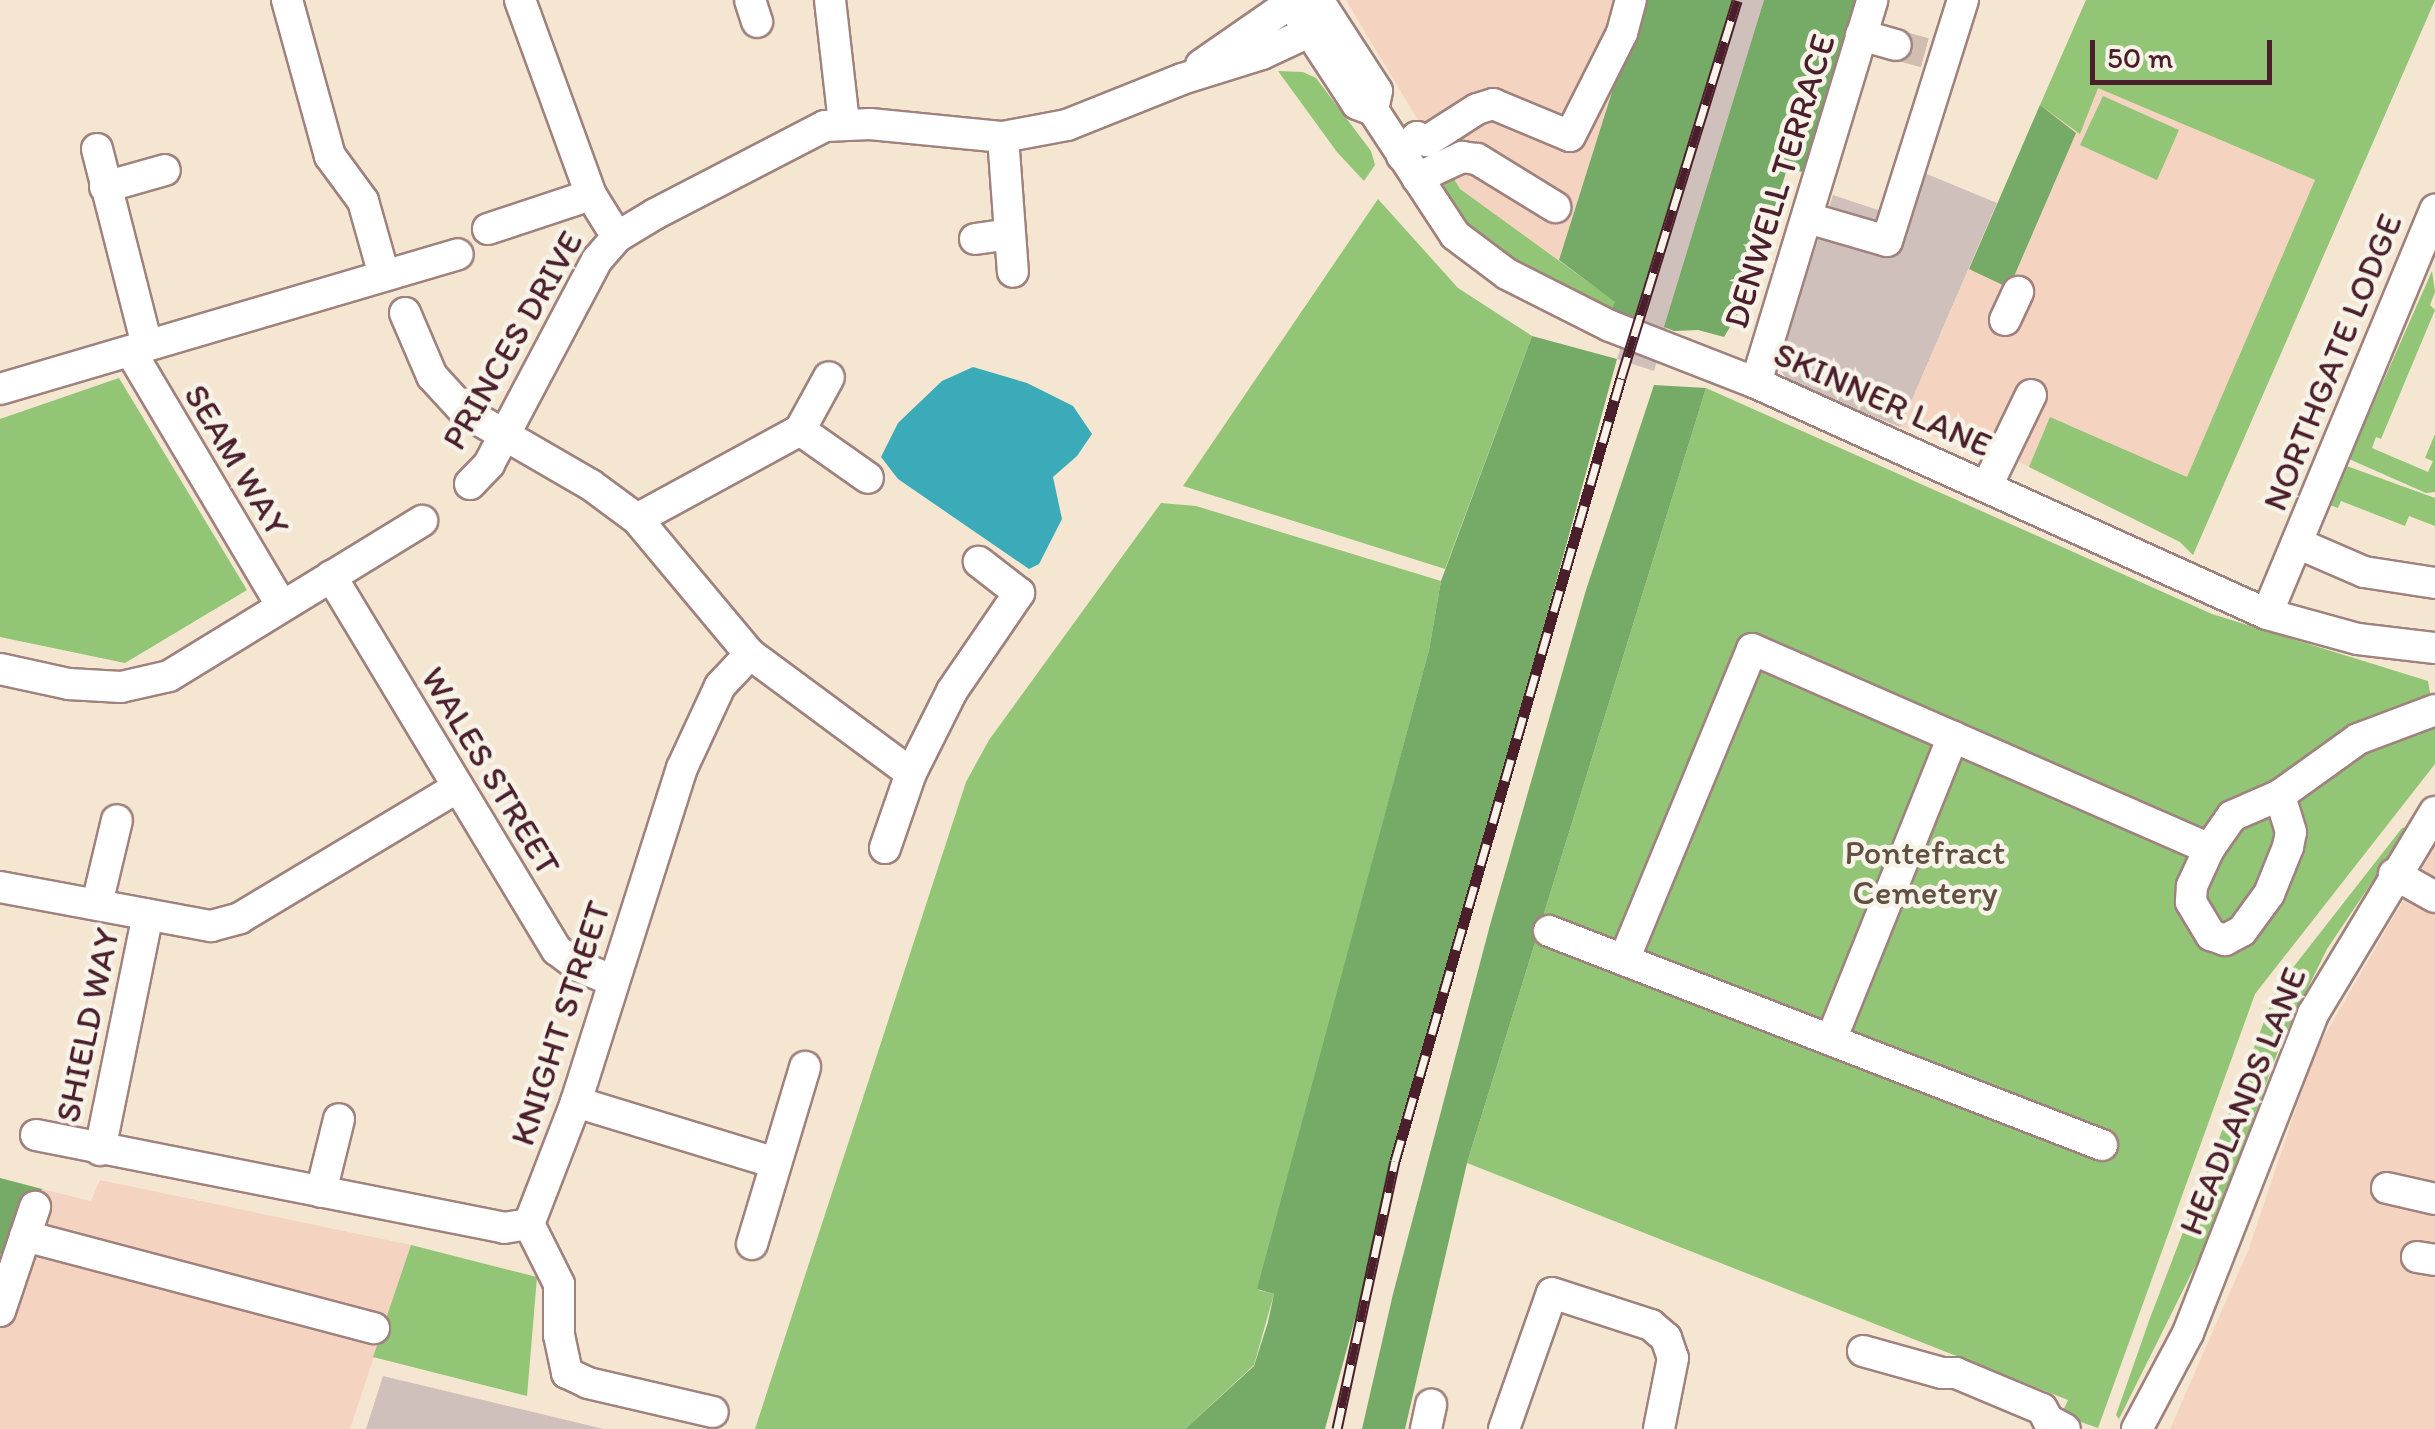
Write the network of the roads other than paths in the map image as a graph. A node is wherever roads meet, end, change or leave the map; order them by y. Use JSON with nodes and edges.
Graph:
{"nodes":[{"id":1,"x":287,"y":0,"type":"edge"},
{"id":2,"x":520,"y":0,"type":"edge"},
{"id":3,"x":830,"y":0,"type":"edge"},
{"id":4,"x":1631,"y":0,"type":"edge"},
{"id":5,"x":1872,"y":0,"type":"edge"},
{"id":6,"x":1963,"y":0,"type":"edge"},
{"id":7,"x":1305,"y":8,"type":"edge"},
{"id":8,"x":1861,"y":34,"type":"junction"},
{"id":9,"x":1922,"y":52,"type":"junction"},
{"id":10,"x":844,"y":123,"type":"junction"},
{"id":11,"x":1003,"y":137,"type":"junction"},
{"id":12,"x":97,"y":149,"type":"dead end"},
{"id":13,"x":1410,"y":167,"type":"junction"},
{"id":14,"x":165,"y":170,"type":"dead end"},
{"id":15,"x":591,"y":195,"type":"junction"},
{"id":16,"x":109,"y":201,"type":"junction"},
{"id":17,"x":1555,"y":208,"type":"dead end"},
{"id":18,"x":2435,"y":210,"type":"edge"},
{"id":19,"x":1808,"y":218,"type":"junction"},
{"id":20,"x":488,"y":230,"type":"dead end"},
{"id":21,"x":1010,"y":234,"type":"junction"},
{"id":22,"x":617,"y":236,"type":"junction"},
{"id":23,"x":975,"y":239,"type":"dead end"},
{"id":24,"x":458,"y":254,"type":"dead end"},
{"id":25,"x":1013,"y":272,"type":"dead end"},
{"id":26,"x":384,"y":275,"type":"junction"},
{"id":27,"x":405,"y":312,"type":"dead end"},
{"id":28,"x":139,"y":348,"type":"junction"},
{"id":29,"x":829,"y":377,"type":"dead end"},
{"id":30,"x":1756,"y":383,"type":"junction"},
{"id":31,"x":0,"y":390,"type":"edge"},
{"id":32,"x":2032,"y":395,"type":"dead end"},
{"id":33,"x":800,"y":430,"type":"junction"},
{"id":34,"x":504,"y":433,"type":"junction"},
{"id":35,"x":868,"y":478,"type":"dead end"},
{"id":36,"x":470,"y":484,"type":"dead end"},
{"id":37,"x":1987,"y":486,"type":"junction"},
{"id":38,"x":637,"y":519,"type":"junction"},
{"id":39,"x":422,"y":521,"type":"dead end"},
{"id":40,"x":2298,"y":543,"type":"junction"},
{"id":41,"x":979,"y":562,"type":"dead end"},
{"id":42,"x":331,"y":576,"type":"junction"},
{"id":43,"x":2435,"y":583,"type":"edge"},
{"id":44,"x":282,"y":606,"type":"junction"},
{"id":45,"x":2267,"y":614,"type":"junction"},
{"id":46,"x":2435,"y":648,"type":"edge"},
{"id":47,"x":750,"y":654,"type":"junction"},
{"id":48,"x":0,"y":669,"type":"edge"},
{"id":49,"x":2435,"y":710,"type":"edge"},
{"id":50,"x":1954,"y":737,"type":"junction"},
{"id":51,"x":911,"y":773,"type":"junction"},
{"id":52,"x":456,"y":788,"type":"junction"},
{"id":53,"x":2280,"y":795,"type":"junction"},
{"id":54,"x":2435,"y":812,"type":"edge"},
{"id":55,"x":116,"y":820,"type":"dead end"},
{"id":56,"x":885,"y":848,"type":"dead end"},
{"id":57,"x":2209,"y":849,"type":"junction"},
{"id":58,"x":2394,"y":874,"type":"junction"},
{"id":59,"x":0,"y":887,"type":"edge"},
{"id":60,"x":2435,"y":897,"type":"edge"},
{"id":61,"x":97,"y":904,"type":"junction"},
{"id":62,"x":148,"y":914,"type":"junction"},
{"id":63,"x":1548,"y":931,"type":"dead end"},
{"id":64,"x":1624,"y":960,"type":"junction"},
{"id":65,"x":611,"y":980,"type":"junction"},
{"id":66,"x":1831,"y":1040,"type":"junction"},
{"id":67,"x":805,"y":1068,"type":"dead end"},
{"id":68,"x":576,"y":1102,"type":"junction"},
{"id":69,"x":339,"y":1119,"type":"dead end"},
{"id":70,"x":36,"y":1134,"type":"dead end"},
{"id":71,"x":2102,"y":1145,"type":"dead end"},
{"id":72,"x":100,"y":1150,"type":"junction"},
{"id":73,"x":775,"y":1164,"type":"junction"},
{"id":74,"x":2387,"y":1188,"type":"dead end"},
{"id":75,"x":321,"y":1192,"type":"junction"},
{"id":76,"x":2435,"y":1200,"type":"edge"},
{"id":77,"x":35,"y":1207,"type":"dead end"},
{"id":78,"x":530,"y":1224,"type":"junction"},
{"id":79,"x":25,"y":1236,"type":"junction"},
{"id":80,"x":752,"y":1244,"type":"dead end"},
{"id":81,"x":6,"y":1274,"type":"edge"},
{"id":82,"x":0,"y":1312,"type":"edge"},
{"id":83,"x":374,"y":1328,"type":"dead end"},
{"id":84,"x":1863,"y":1351,"type":"dead end"},
{"id":85,"x":714,"y":1412,"type":"dead end"},
{"id":86,"x":1504,"y":1429,"type":"edge"},
{"id":87,"x":1658,"y":1429,"type":"edge"},
{"id":88,"x":2066,"y":1429,"type":"edge"},
{"id":89,"x":2138,"y":1429,"type":"edge"}],
"edges":[{"from":1,"to":26,"type":"street"},
{"from":2,"to":15,"type":"street"},
{"from":3,"to":10,"type":"street"},
{"from":4,"to":13,"type":"street"},
{"from":5,"to":8,"type":"street","name":"DENWELL TERRACE"},
{"from":6,"to":9,"type":"street"},
{"from":7,"to":11,"type":"street","name":"PRINCES DRIVE"},
{"from":7,"to":13,"type":"street","name":"SKINNER LANE"},
{"from":8,"to":9,"type":"street"},
{"from":8,"to":19,"type":"street","name":"DENWELL TERRACE"},
{"from":9,"to":19,"type":"street"},
{"from":10,"to":11,"type":"street","name":"PRINCES DRIVE"},
{"from":10,"to":22,"type":"street","name":"PRINCES DRIVE"},
{"from":11,"to":21,"type":"street"},
{"from":12,"to":16,"type":"street"},
{"from":13,"to":17,"type":"street"},
{"from":13,"to":30,"type":"street","name":"SKINNER LANE"},
{"from":14,"to":16,"type":"street"},
{"from":15,"to":20,"type":"street"},
{"from":15,"to":22,"type":"street"},
{"from":16,"to":28,"type":"street"},
{"from":18,"to":40,"type":"street","name":"NORTHGATE LODGE"},
{"from":19,"to":30,"type":"street","name":"DENWELL TERRACE"},
{"from":21,"to":23,"type":"street"},
{"from":21,"to":25,"type":"street"},
{"from":22,"to":34,"type":"street","name":"PRINCES DRIVE"},
{"from":24,"to":26,"type":"street","name":"SEAM WAY"},
{"from":26,"to":28,"type":"street","name":"SEAM WAY"},
{"from":27,"to":34,"type":"street"},
{"from":28,"to":31,"type":"street","name":"SEAM WAY"},
{"from":28,"to":44,"type":"street","name":"SEAM WAY"},
{"from":29,"to":33,"type":"street"},
{"from":30,"to":37,"type":"street","name":"SKINNER LANE"},
{"from":32,"to":37,"type":"street"},
{"from":33,"to":35,"type":"street"},
{"from":33,"to":38,"type":"street"},
{"from":34,"to":36,"type":"street","name":"PRINCES DRIVE"},
{"from":34,"to":38,"type":"street"},
{"from":37,"to":45,"type":"street","name":"SKINNER LANE"},
{"from":38,"to":47,"type":"street"},
{"from":39,"to":42,"type":"street"},
{"from":40,"to":43,"type":"street","name":"NORTHGATE LODGE"},
{"from":40,"to":45,"type":"street","name":"NORTHGATE LODGE"},
{"from":41,"to":51,"type":"street"},
{"from":42,"to":44,"type":"street"},
{"from":42,"to":52,"type":"street","name":"WALES STREET"},
{"from":44,"to":48,"type":"street"},
{"from":45,"to":46,"type":"street","name":"SKINNER LANE"},
{"from":47,"to":51,"type":"street"},
{"from":47,"to":65,"type":"street","name":"KNIGHT STREET"},
{"from":49,"to":53,"type":"street"},
{"from":50,"to":57,"type":"street"},
{"from":50,"to":64,"type":"street"},
{"from":50,"to":66,"type":"street"},
{"from":51,"to":56,"type":"street"},
{"from":52,"to":62,"type":"street"},
{"from":52,"to":65,"type":"street","name":"WALES STREET"},
{"from":53,"to":57,"type":"street"},
{"from":53,"to":57,"type":"street"},
{"from":54,"to":58,"type":"street","name":"HEADLANDS LANE"},
{"from":55,"to":61,"type":"street"},
{"from":58,"to":60,"type":"street"},
{"from":58,"to":89,"type":"street","name":"HEADLANDS LANE"},
{"from":59,"to":61,"type":"street"},
{"from":61,"to":62,"type":"street"},
{"from":62,"to":72,"type":"street","name":"SHIELD WAY"},
{"from":63,"to":64,"type":"street"},
{"from":64,"to":66,"type":"street"},
{"from":65,"to":68,"type":"street","name":"KNIGHT STREET"},
{"from":66,"to":71,"type":"street"},
{"from":67,"to":73,"type":"street"},
{"from":68,"to":73,"type":"street"},
{"from":68,"to":78,"type":"street","name":"KNIGHT STREET"},
{"from":69,"to":75,"type":"street"},
{"from":70,"to":72,"type":"street"},
{"from":72,"to":75,"type":"street"},
{"from":73,"to":80,"type":"street"},
{"from":74,"to":76,"type":"street"},
{"from":75,"to":78,"type":"street"},
{"from":77,"to":79,"type":"street"},
{"from":78,"to":85,"type":"street"},
{"from":79,"to":81,"type":"street"},
{"from":79,"to":83,"type":"street"},
{"from":81,"to":82,"type":"street"},
{"from":84,"to":88,"type":"street"},
{"from":86,"to":87,"type":"street"}]}
